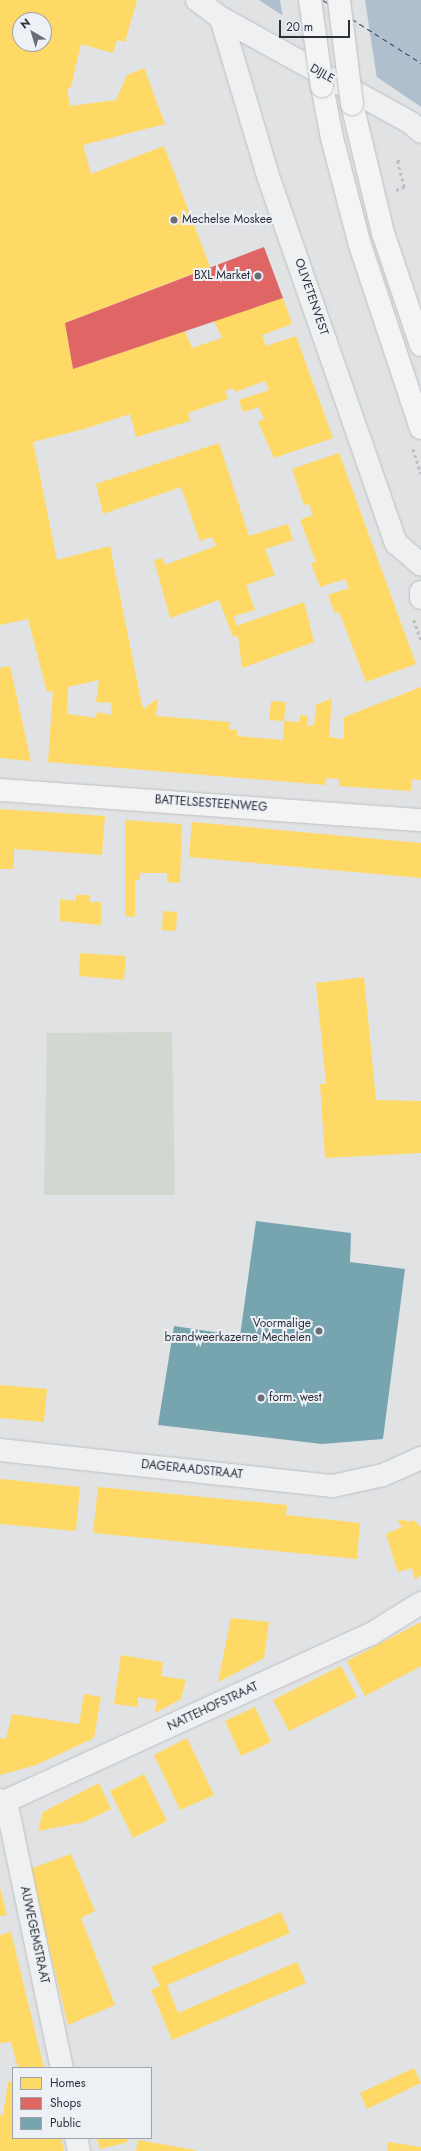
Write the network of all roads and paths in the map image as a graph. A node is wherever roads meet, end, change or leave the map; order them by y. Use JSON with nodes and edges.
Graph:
{"nodes":[{"id":1,"x":197,"y":0,"type":"edge"},
{"id":2,"x":310,"y":0,"type":"edge"},
{"id":3,"x":339,"y":0,"type":"edge"},
{"id":4,"x":221,"y":18,"type":"junction"},
{"id":5,"x":421,"y":132,"type":"edge"},
{"id":6,"x":401,"y":161,"type":"dead end"},
{"id":7,"x":404,"y":188,"type":"dead end"},
{"id":8,"x":421,"y":345,"type":"edge"},
{"id":9,"x":421,"y":428,"type":"edge"},
{"id":10,"x":421,"y":564,"type":"edge"},
{"id":11,"x":421,"y":592,"type":"edge"},
{"id":12,"x":421,"y":598,"type":"edge"},
{"id":13,"x":0,"y":790,"type":"edge"},
{"id":14,"x":421,"y":820,"type":"edge"},
{"id":15,"x":0,"y":1450,"type":"edge"},
{"id":16,"x":421,"y":1458,"type":"edge"},
{"id":17,"x":421,"y":1602,"type":"edge"},
{"id":18,"x":3,"y":1801,"type":"edge"},
{"id":19,"x":62,"y":2067,"type":"edge"},
{"id":20,"x":76,"y":2139,"type":"edge"},
{"id":21,"x":79,"y":2151,"type":"edge"}],
"edges":[{"from":1,"to":4,"type":"street","name":"DIJLE"},
{"from":2,"to":9,"type":"main road","bridge":true},
{"from":3,"to":8,"type":"main road","bridge":true},
{"from":4,"to":5,"type":"street","name":"DIJLE"},
{"from":4,"to":10,"type":"street","name":"OLIVETENVEST"},
{"from":6,"to":7,"type":"path"},
{"from":11,"to":12,"type":"street"},
{"from":13,"to":14,"type":"main road","name":"BATTELSESTEENWEG"},
{"from":15,"to":16,"type":"street","name":"DAGERAADSTRAAT"},
{"from":17,"to":18,"type":"street","name":"NATTEHOFSTRAAT"},
{"from":18,"to":19,"type":"street","name":"AUWEGEMSTRAAT"},
{"from":20,"to":21,"type":"street"}]}
